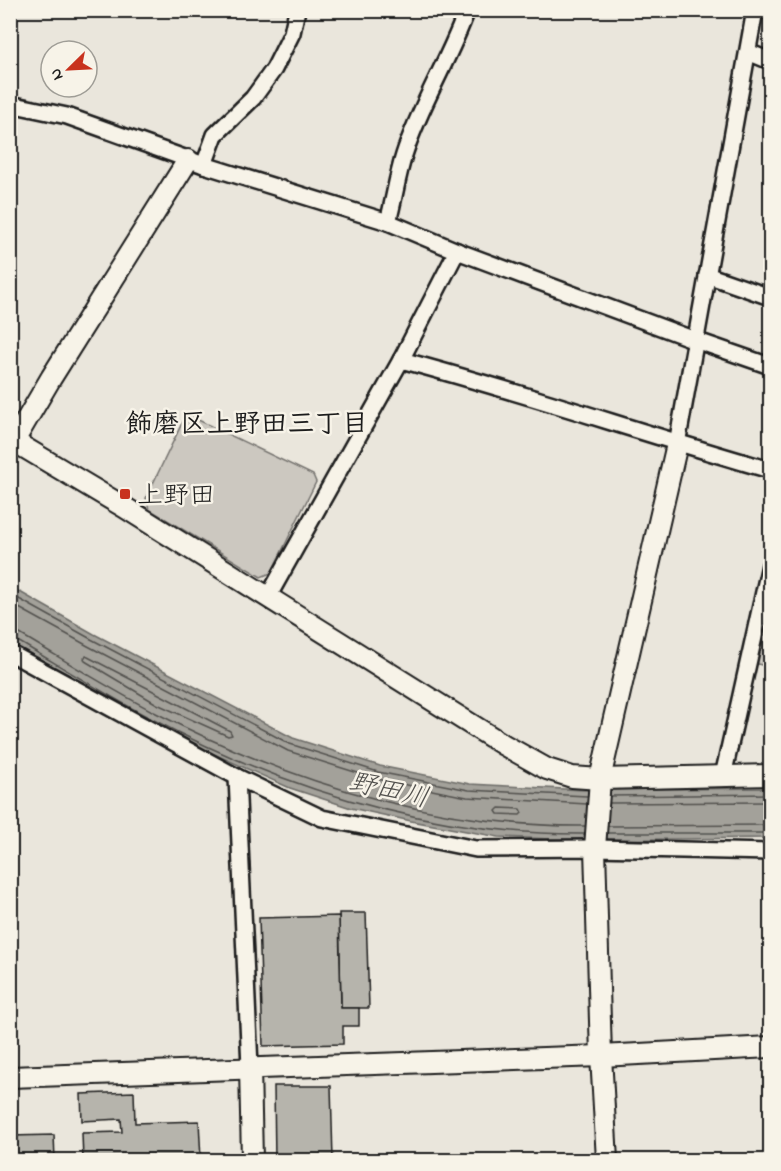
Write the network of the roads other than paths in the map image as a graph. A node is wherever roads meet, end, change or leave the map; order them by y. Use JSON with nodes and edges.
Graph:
{"nodes":[{"id":1,"x":297,"y":10,"type":"edge"},
{"id":2,"x":467,"y":10,"type":"edge"},
{"id":3,"x":755,"y":10,"type":"edge"},
{"id":4,"x":748,"y":52,"type":"junction"},
{"id":5,"x":771,"y":62,"type":"edge"},
{"id":6,"x":10,"y":104,"type":"edge"},
{"id":7,"x":196,"y":163,"type":"junction"},
{"id":8,"x":388,"y":222,"type":"junction"},
{"id":9,"x":457,"y":250,"type":"junction"},
{"id":10,"x":707,"y":275,"type":"junction"},
{"id":11,"x":771,"y":297,"type":"edge"},
{"id":12,"x":695,"y":340,"type":"junction"},
{"id":13,"x":401,"y":360,"type":"junction"},
{"id":14,"x":771,"y":366,"type":"edge"},
{"id":15,"x":12,"y":443,"type":"edge"},
{"id":16,"x":677,"y":444,"type":"junction"},
{"id":17,"x":771,"y":470,"type":"edge"},
{"id":18,"x":771,"y":565,"type":"edge"},
{"id":19,"x":268,"y":597,"type":"junction"},
{"id":20,"x":10,"y":653,"type":"edge"},
{"id":21,"x":723,"y":776,"type":"junction"},
{"id":22,"x":771,"y":776,"type":"edge"},
{"id":23,"x":237,"y":777,"type":"junction"},
{"id":24,"x":600,"y":779,"type":"junction"},
{"id":25,"x":595,"y":848,"type":"junction"},
{"id":26,"x":771,"y":852,"type":"edge"},
{"id":27,"x":771,"y":1047,"type":"edge"},
{"id":28,"x":601,"y":1056,"type":"junction"},
{"id":29,"x":250,"y":1067,"type":"junction"},
{"id":30,"x":10,"y":1077,"type":"edge"},
{"id":31,"x":252,"y":1161,"type":"edge"},
{"id":32,"x":607,"y":1161,"type":"edge"}],
"edges":[{"from":1,"to":7,"type":"street"},
{"from":2,"to":8,"type":"street"},
{"from":3,"to":4,"type":"street"},
{"from":4,"to":5,"type":"street"},
{"from":4,"to":10,"type":"street"},
{"from":6,"to":7,"type":"street"},
{"from":7,"to":8,"type":"street"},
{"from":7,"to":15,"type":"street"},
{"from":8,"to":9,"type":"street"},
{"from":9,"to":12,"type":"street"},
{"from":9,"to":13,"type":"street"},
{"from":10,"to":11,"type":"street"},
{"from":10,"to":12,"type":"street"},
{"from":12,"to":14,"type":"street"},
{"from":12,"to":16,"type":"street"},
{"from":13,"to":16,"type":"street"},
{"from":13,"to":19,"type":"street"},
{"from":15,"to":19,"type":"street"},
{"from":16,"to":17,"type":"street"},
{"from":16,"to":24,"type":"street"},
{"from":18,"to":21,"type":"street"},
{"from":19,"to":24,"type":"street"},
{"from":20,"to":23,"type":"street"},
{"from":21,"to":22,"type":"street"},
{"from":21,"to":24,"type":"street"},
{"from":23,"to":25,"type":"street"},
{"from":23,"to":29,"type":"street"},
{"from":24,"to":25,"type":"street"},
{"from":25,"to":26,"type":"street"},
{"from":25,"to":28,"type":"street"},
{"from":27,"to":28,"type":"street"},
{"from":28,"to":29,"type":"street"},
{"from":28,"to":32,"type":"street"},
{"from":29,"to":30,"type":"street"},
{"from":29,"to":31,"type":"street"}]}
